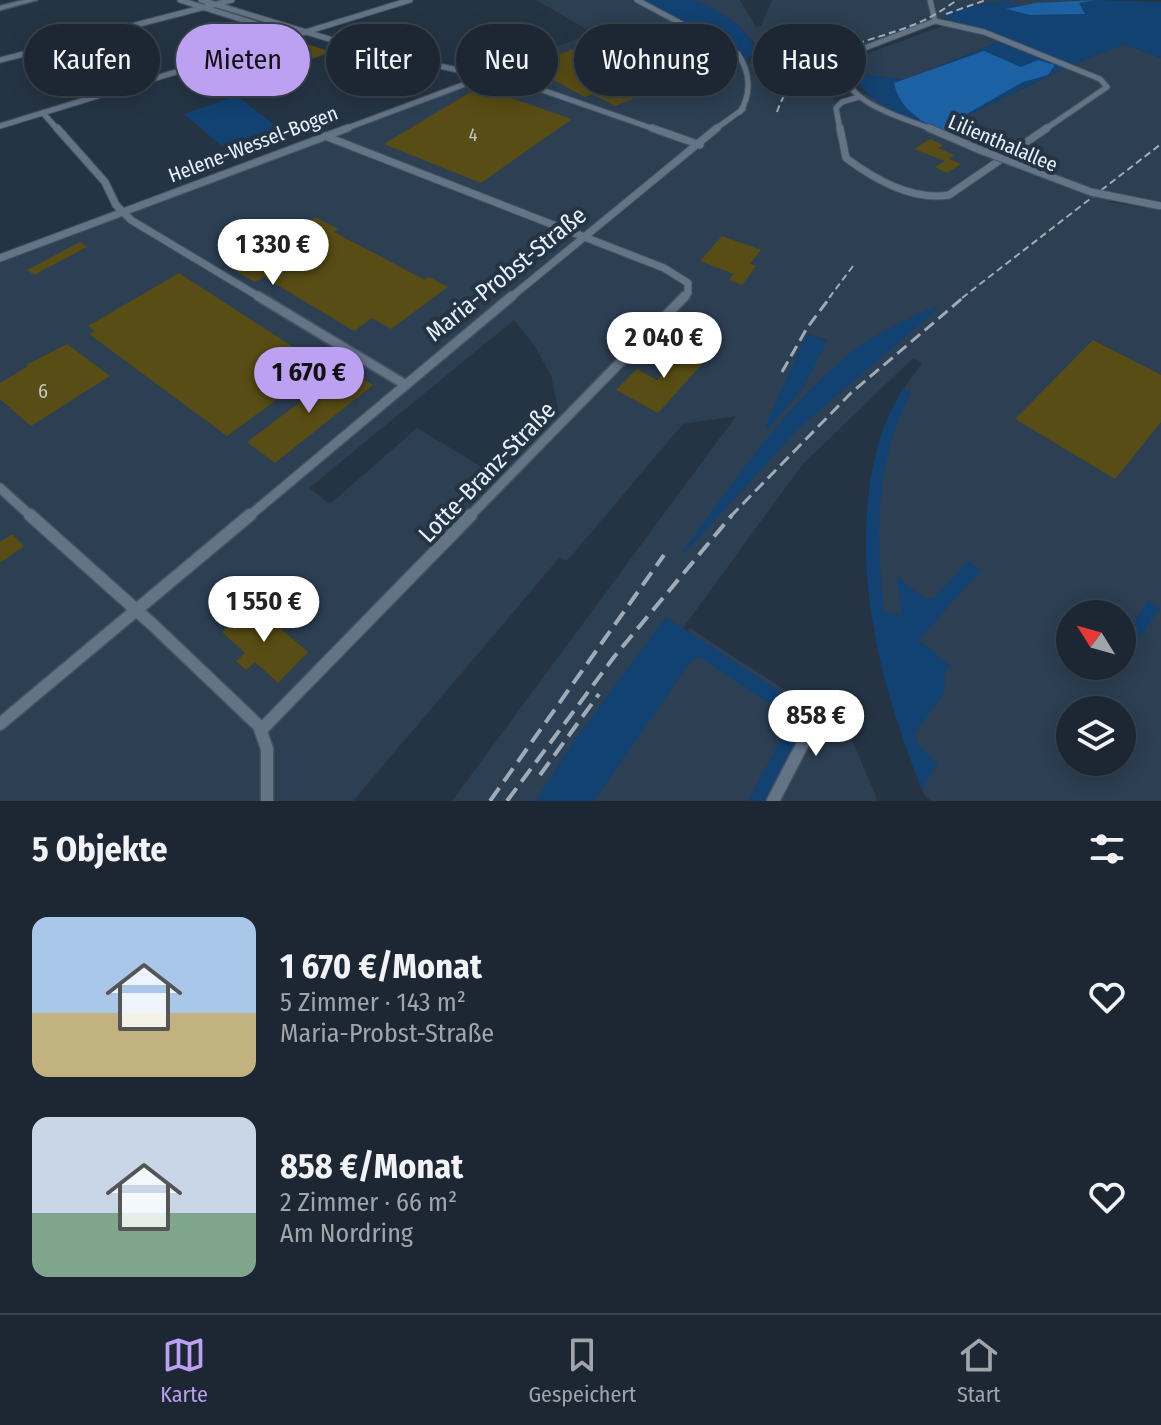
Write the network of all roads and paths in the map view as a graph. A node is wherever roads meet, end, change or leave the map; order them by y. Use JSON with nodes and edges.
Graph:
{"nodes":[{"id":1,"x":24,"y":0,"type":"edge"},
{"id":2,"x":33,"y":0,"type":"edge"},
{"id":3,"x":180,"y":0,"type":"edge"},
{"id":4,"x":201,"y":0,"type":"edge"},
{"id":5,"x":232,"y":0,"type":"edge"},
{"id":6,"x":410,"y":0,"type":"edge"},
{"id":7,"x":637,"y":0,"type":"edge"},
{"id":8,"x":930,"y":0,"type":"edge"},
{"id":9,"x":215,"y":4,"type":"junction"},
{"id":10,"x":0,"y":7,"type":"edge"},
{"id":11,"x":203,"y":7,"type":"junction"},
{"id":12,"x":262,"y":16,"type":"junction"},
{"id":13,"x":245,"y":21,"type":"junction"},
{"id":14,"x":935,"y":21,"type":"junction"},
{"id":15,"x":254,"y":24,"type":"edge"},
{"id":16,"x":285,"y":24,"type":"edge"},
{"id":17,"x":310,"y":31,"type":"edge"},
{"id":18,"x":310,"y":33,"type":"edge"},
{"id":19,"x":0,"y":63,"type":"edge"},
{"id":20,"x":456,"y":69,"type":"edge"},
{"id":21,"x":176,"y":72,"type":"edge"},
{"id":22,"x":456,"y":87,"type":"edge"},
{"id":23,"x":558,"y":95,"type":"edge"},
{"id":24,"x":859,"y":97,"type":"junction"},
{"id":25,"x":43,"y":113,"type":"junction"},
{"id":26,"x":0,"y":126,"type":"edge"},
{"id":27,"x":325,"y":136,"type":"junction"},
{"id":28,"x":699,"y":144,"type":"junction"},
{"id":29,"x":1161,"y":206,"type":"edge"},
{"id":30,"x":123,"y":212,"type":"junction"},
{"id":31,"x":586,"y":238,"type":"junction"},
{"id":32,"x":0,"y":258,"type":"edge"},
{"id":33,"x":406,"y":385,"type":"junction"},
{"id":34,"x":0,"y":488,"type":"edge"},
{"id":35,"x":136,"y":611,"type":"junction"},
{"id":36,"x":826,"y":699,"type":"dead end"},
{"id":37,"x":0,"y":724,"type":"edge"},
{"id":38,"x":261,"y":730,"type":"junction"},
{"id":39,"x":267,"y":801,"type":"edge"},
{"id":40,"x":773,"y":801,"type":"edge"}],
"edges":[{"from":1,"to":10,"type":"main road"},
{"from":2,"to":10,"type":"main road"},
{"from":3,"to":11,"type":"street"},
{"from":4,"to":9,"type":"street"},
{"from":5,"to":9,"type":"street"},
{"from":6,"to":17,"type":"street"},
{"from":7,"to":28,"type":"street","name":"Maria-Probst-Straße"},
{"from":8,"to":14,"type":"street"},
{"from":9,"to":11,"type":"street"},
{"from":9,"to":12,"type":"street"},
{"from":11,"to":13,"type":"street"},
{"from":11,"to":19,"type":"street"},
{"from":12,"to":13,"type":"street"},
{"from":12,"to":16,"type":"street"},
{"from":13,"to":15,"type":"street"},
{"from":14,"to":24,"type":"street"},
{"from":14,"to":24,"type":"street"},
{"from":18,"to":20,"type":"street"},
{"from":21,"to":25,"type":"street"},
{"from":22,"to":27,"type":"street","name":"Helene-Wessel-Bogen"},
{"from":23,"to":28,"type":"street"},
{"from":24,"to":29,"type":"street","name":"Lilienthalallee","bridge":true},
{"from":25,"to":26,"type":"street"},
{"from":25,"to":30,"type":"street"},
{"from":27,"to":30,"type":"street","name":"Helene-Wessel-Bogen"},
{"from":27,"to":31,"type":"street"},
{"from":28,"to":31,"type":"street","name":"Maria-Probst-Straße"},
{"from":30,"to":32,"type":"street","name":"Helene-Wessel-Bogen"},
{"from":30,"to":33,"type":"street"},
{"from":31,"to":33,"type":"street","name":"Maria-Probst-Straße"},
{"from":31,"to":38,"type":"street","name":"Lotte-Branz-Straße"},
{"from":33,"to":35,"type":"street","name":"Maria-Probst-Straße"},
{"from":34,"to":35,"type":"street"},
{"from":35,"to":37,"type":"street","name":"Maria-Probst-Straße"},
{"from":35,"to":38,"type":"street"},
{"from":36,"to":40,"type":"street"},
{"from":38,"to":39,"type":"street"}]}
